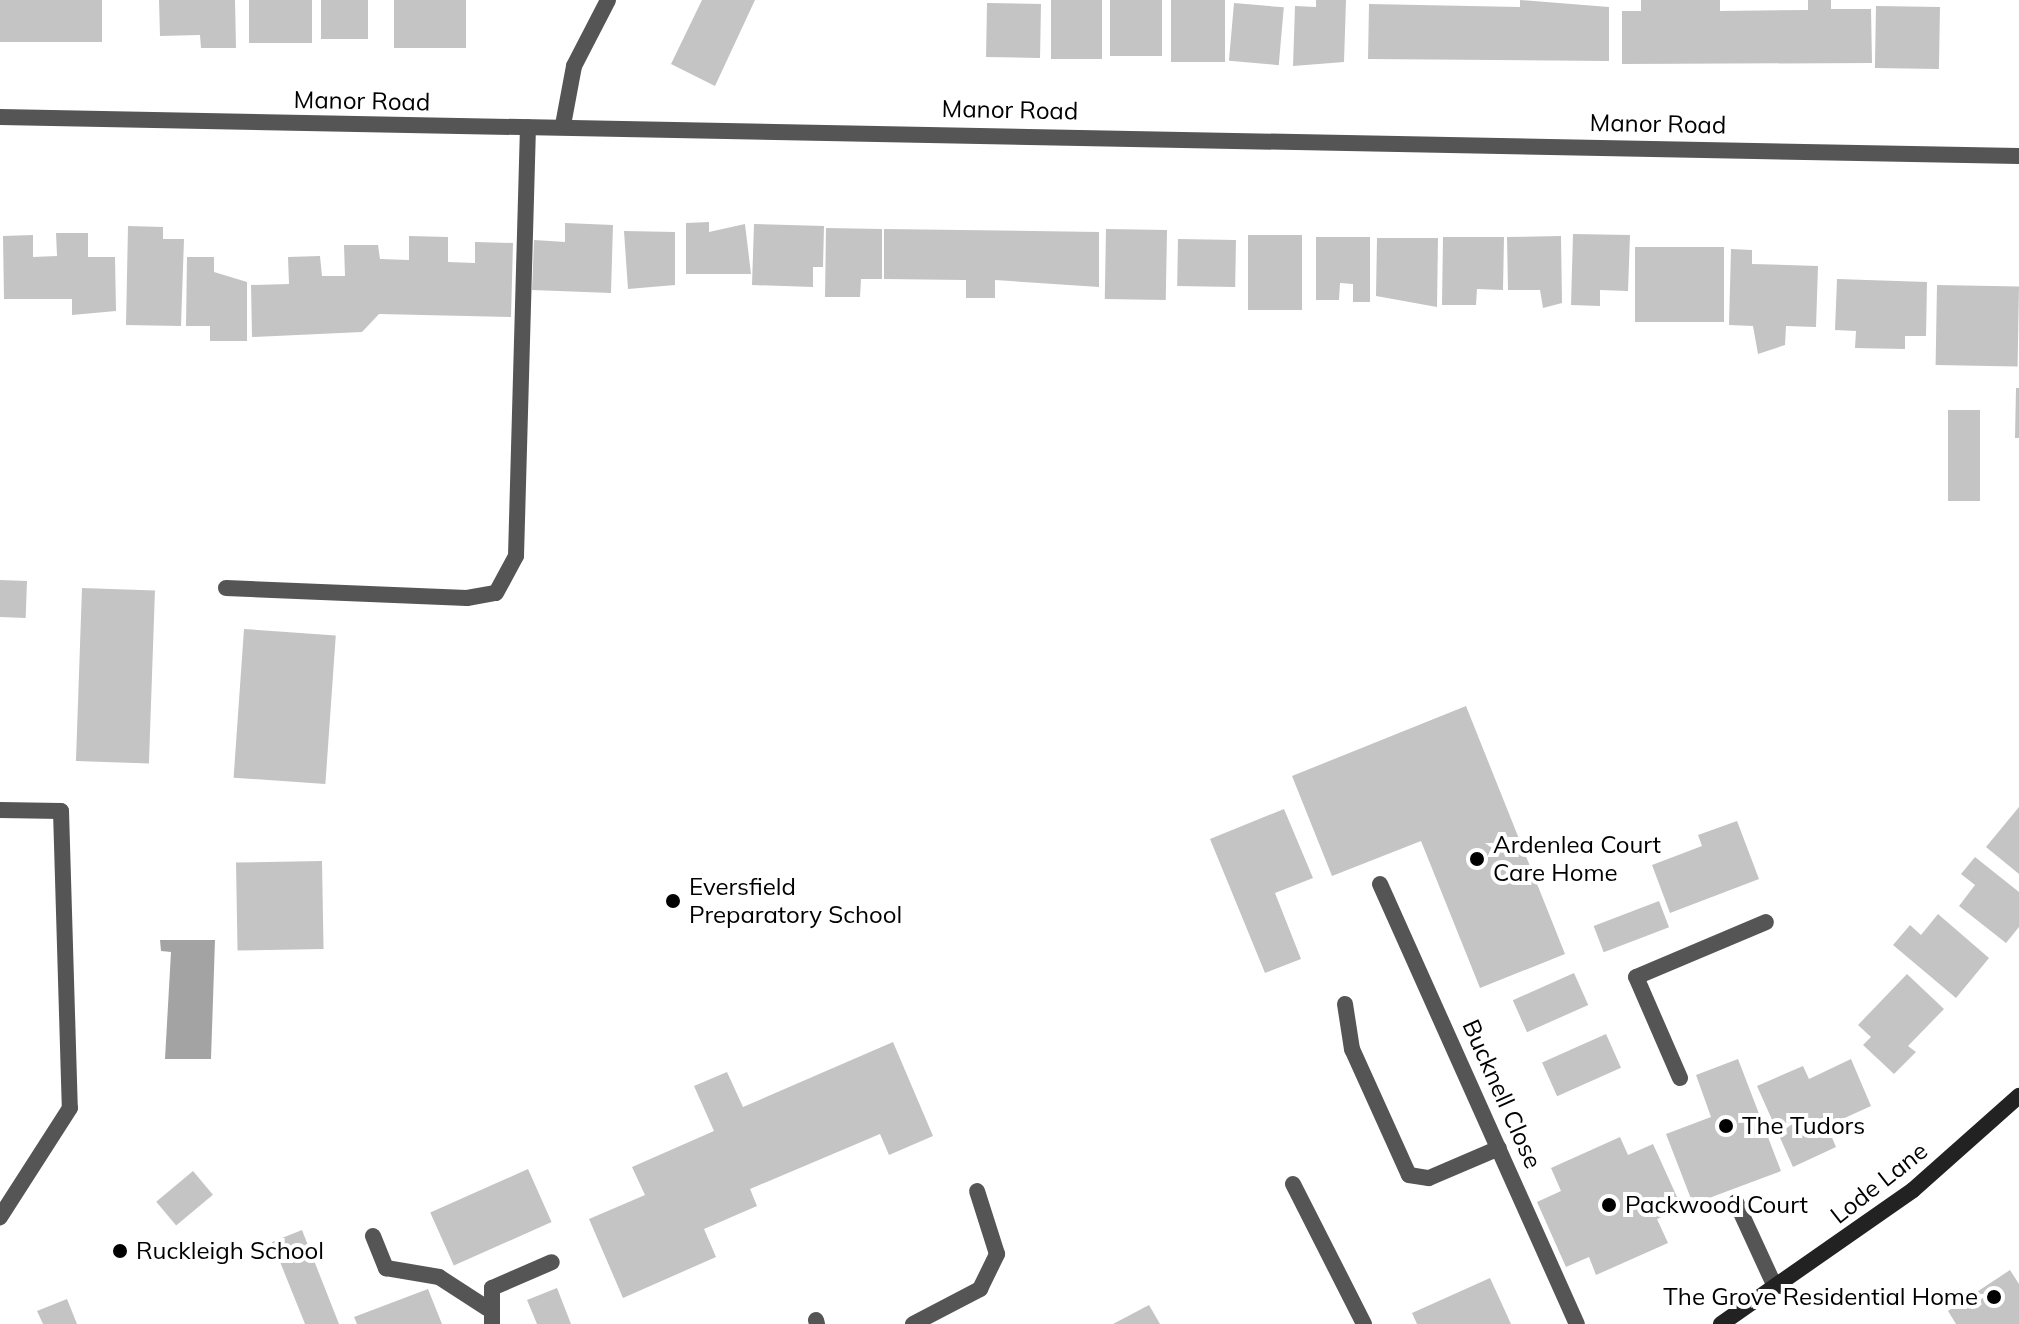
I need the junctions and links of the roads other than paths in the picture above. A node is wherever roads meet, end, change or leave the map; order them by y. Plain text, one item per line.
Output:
1 (608, 0) edge
2 (0, 117) edge
3 (563, 125) junction
4 (528, 127) junction
5 (2019, 156) edge
6 (226, 588) dead end
7 (0, 810) edge
8 (1380, 884) dead end
9 (1766, 922) dead end
10 (1345, 1004) dead end
11 (1680, 1078) dead end
12 (2019, 1096) edge
13 (1499, 1148) junction
14 (1293, 1184) dead end
15 (977, 1191) dead end
16 (1736, 1202) dead end
17 (0, 1217) edge
18 (373, 1236) dead end
19 (552, 1262) dead end
20 (1776, 1289) junction
21 (490, 1316) edge
22 (913, 1324) edge
23 (1364, 1324) edge
24 (1577, 1324) edge
25 (1721, 1324) edge

1 - 3 street
2 - 4 street, Manor Road
3 - 4 street, Manor Road
3 - 5 street, Manor Road
4 - 6 street
7 - 17 street
8 - 13 street, Bucknell Close
9 - 11 street
10 - 13 street
12 - 20 main road, Lode Lane
13 - 24 street, Bucknell Close
14 - 23 street
15 - 22 street
16 - 20 street
18 - 21 street
19 - 21 street
20 - 25 main road, Lode Lane

